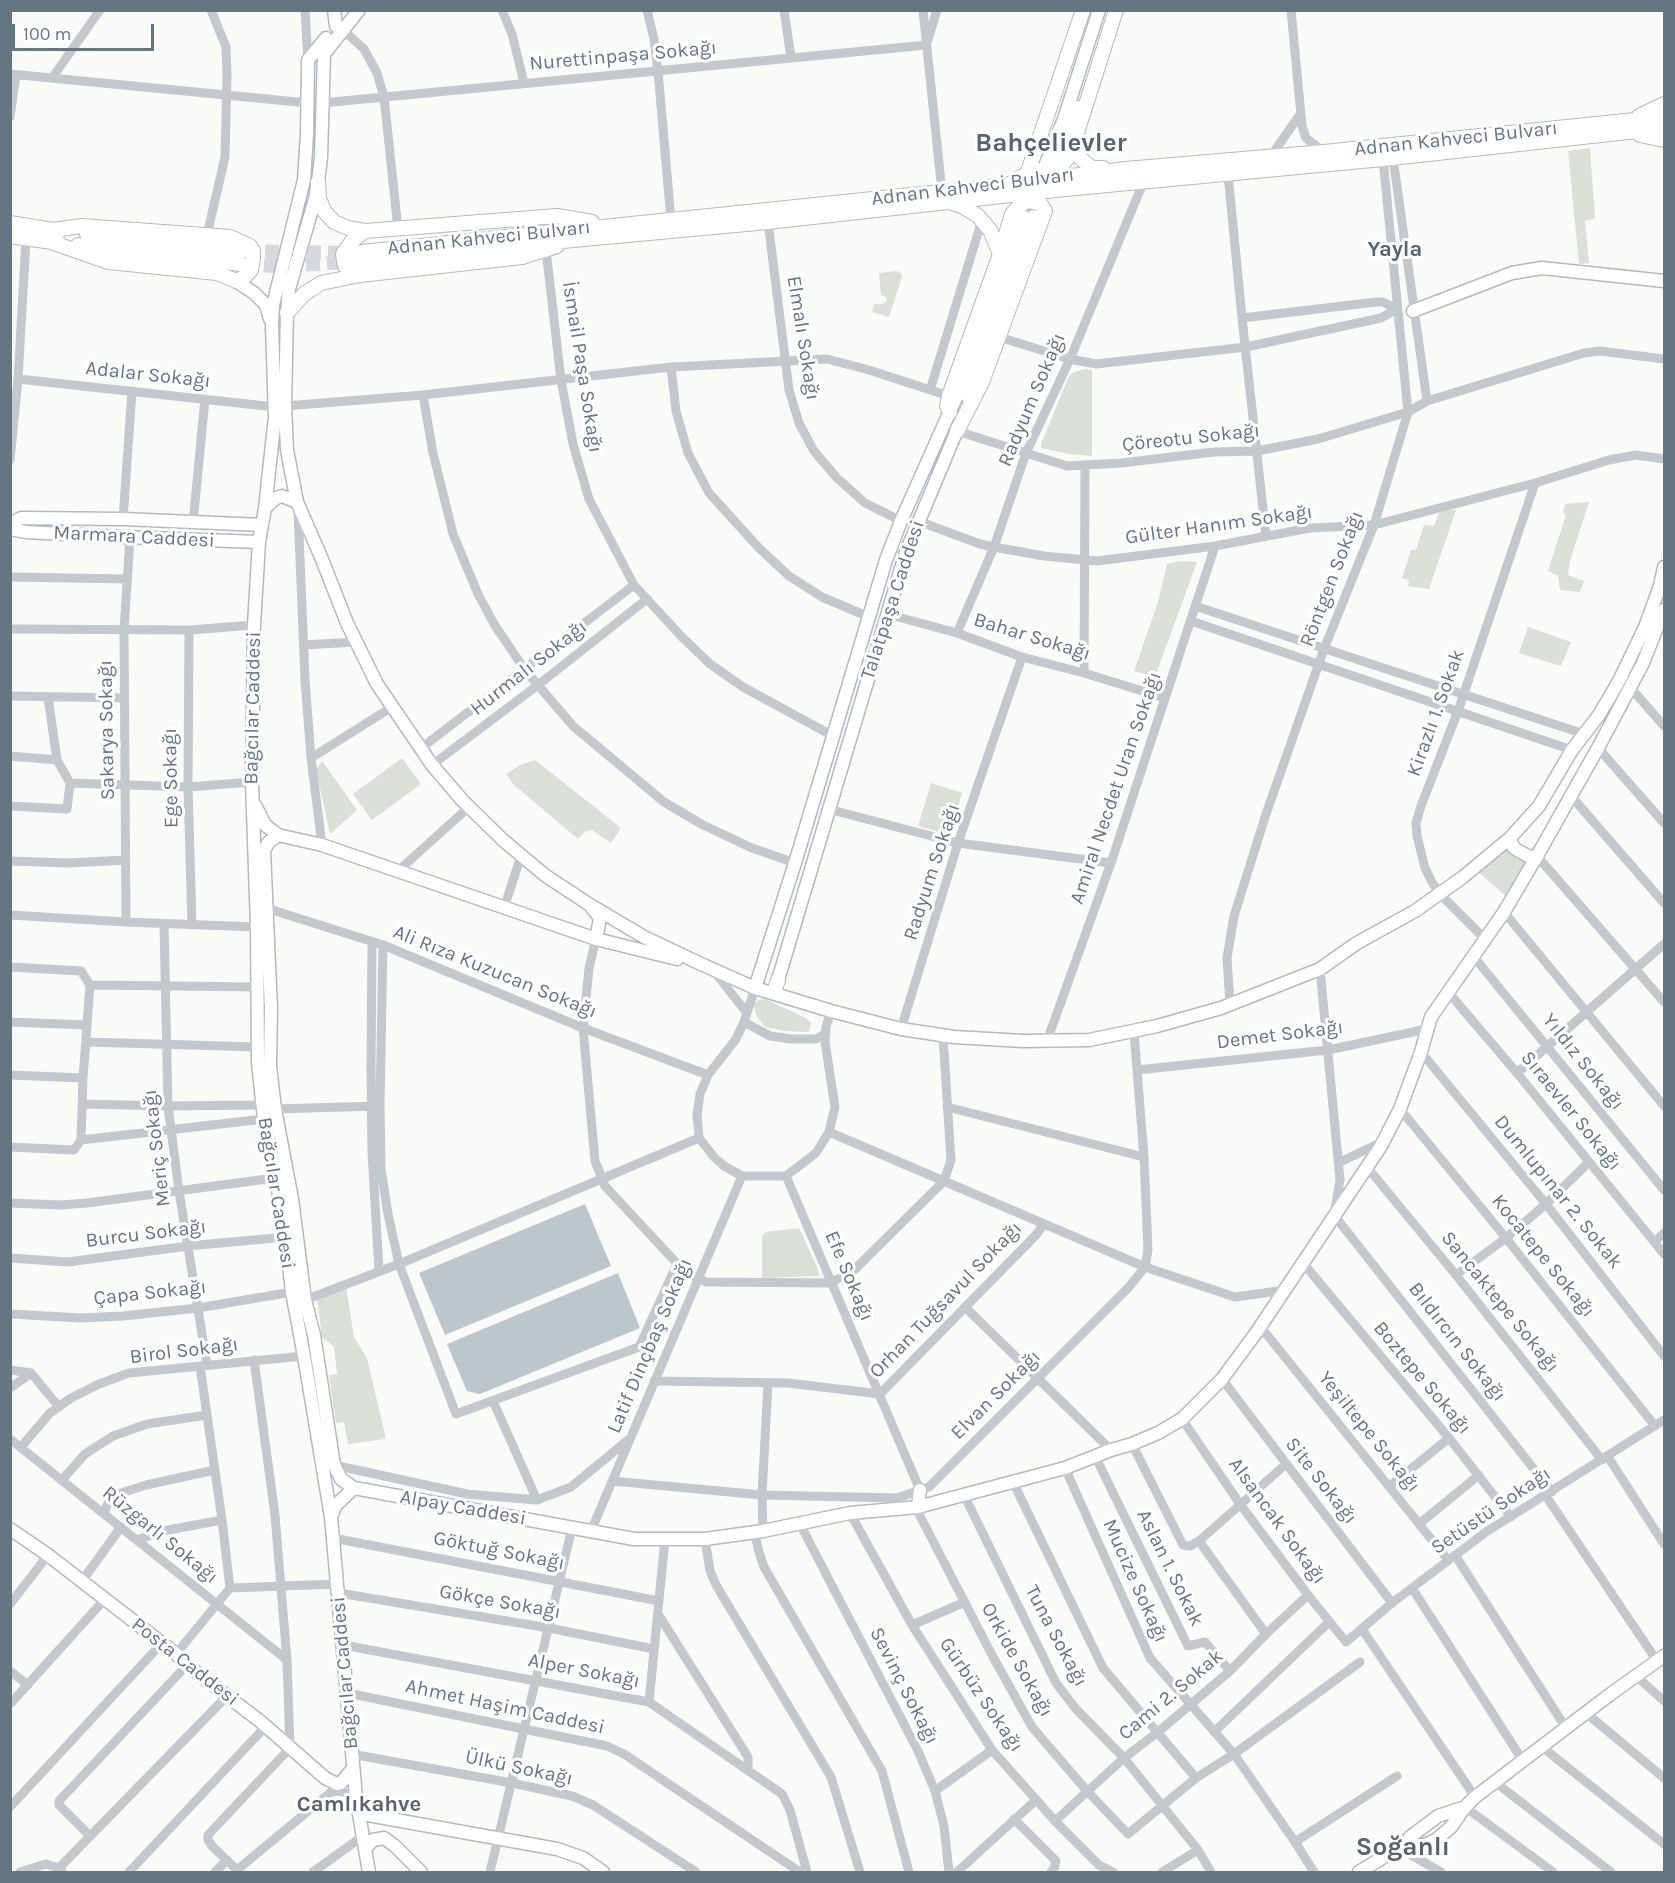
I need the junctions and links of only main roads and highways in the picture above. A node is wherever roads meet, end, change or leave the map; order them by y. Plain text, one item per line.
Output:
1 (334, 10) edge
2 (350, 10) edge
3 (359, 10) edge
4 (1083, 10) edge
5 (1099, 10) edge
6 (1113, 10) edge
7 (340, 28) junction
8 (1665, 104) edge
9 (1665, 117) edge
10 (1626, 127) junction
11 (1665, 128) edge
12 (1075, 139) junction
13 (1665, 140) edge
14 (1031, 164) junction
15 (1126, 169) junction
16 (318, 182) junction
17 (1005, 184) junction
18 (1065, 189) junction
19 (932, 203) junction
20 (1034, 214) junction
21 (10, 223) edge
22 (609, 225) junction
23 (365, 231) junction
24 (10, 236) edge
25 (51, 236) junction
26 (573, 240) junction
27 (1000, 254) junction
28 (242, 258) tunnel mouth
29 (356, 263) junction
30 (236, 281) junction
31 (1665, 281) edge
32 (1413, 311) road end
33 (287, 313) junction
34 (272, 326) junction
35 (280, 406) junction
36 (950, 412) junction
37 (957, 431) junction
38 (297, 502) junction
39 (265, 508) junction
40 (262, 525) junction
41 (10, 526) edge
42 (259, 542) junction
43 (1665, 567) edge
44 (1660, 615) edge
45 (1584, 734) junction
46 (1598, 748) junction
47 (252, 799) junction
48 (278, 835) junction
49 (1510, 838) junction
50 (1537, 856) junction
51 (590, 905) junction
52 (596, 939) junction
53 (706, 967) junction
54 (776, 986) junction
55 (755, 988) junction
56 (268, 1107) junction
57 (282, 1178) junction
58 (354, 1488) junction
59 (920, 1490) road end
60 (918, 1507) junction
61 (331, 1517) junction
62 (10, 1529) edge
63 (1661, 1659) edge
64 (353, 1768) junction
65 (357, 1804) junction
66 (1465, 1807) junction
67 (364, 1843) junction
68 (1402, 1846) junction
69 (369, 1872) edge
70 (421, 1872) edge
71 (603, 1872) edge
72 (1359, 1872) edge

1 - 7 main road
2 - 7 main road
3 - 7 main road
4 - 14 main road
5 - 6 main road
6 - 12 main road
7 - 16 main road, Bağcılar Caddesi
7 - 34 main road, Bağcılar Caddesi
8 - 10 main road
9 - 10 main road, Adnan Kahveci Bulvarı
10 - 11 main road, Adnan Kahveci Bulvarı
10 - 13 main road
10 - 15 main road, Adnan Kahveci Bulvarı
10 - 18 main road, Adnan Kahveci Bulvarı
12 - 14 main road
12 - 15 main road
14 - 17 main road
15 - 17 main road, Adnan Kahveci Bulvarı
16 - 23 main road
16 - 33 main road, Bağcılar Caddesi
17 - 22 main road, Adnan Kahveci Bulvarı
18 - 19 main road, Adnan Kahveci Bulvarı
18 - 20 main road
19 - 26 main road, Adnan Kahveci Bulvarı
19 - 27 main road
20 - 27 main road
20 - 36 main road, Talatpaşa Caddesi
20 - 37 main road, Talatpaşa Caddesi
20 - 37 main road
21 - 25 main road
22 - 23 main road
22 - 29 main road, Adnan Kahveci Bulvarı
23 - 29 main road
24 - 25 main road
25 - 28 main road
25 - 30 main road
25 - 30 main road
26 - 29 main road, Adnan Kahveci Bulvarı
26 - 29 main road
27 - 36 main road
29 - 33 main road
30 - 34 main road
31 - 32 main road
33 - 35 main road, Bağcılar Caddesi
34 - 35 main road, Bağcılar Caddesi
35 - 38 main road, Bağcılar Caddesi
35 - 39 main road, Bağcılar Caddesi
36 - 55 main road, Talatpaşa Caddesi
37 - 54 main road, Talatpaşa Caddesi
38 - 39 main road
38 - 51 main road
39 - 40 main road, Bağcılar Caddesi
40 - 41 main road
40 - 42 main road, Bağcılar Caddesi
41 - 42 main road, Marmara Caddesi
42 - 47 main road, Bağcılar Caddesi
43 - 44 main road
44 - 45 main road
44 - 46 main road, Alpay Caddesi
45 - 46 main road
45 - 49 main road
46 - 50 main road, Alpay Caddesi
47 - 48 main road
47 - 56 main road, Bağcılar Caddesi
48 - 52 main road
48 - 56 main road
49 - 50 main road
49 - 54 main road
50 - 60 main road, Alpay Caddesi
51 - 52 main road
51 - 53 main road
52 - 53 main road
53 - 55 main road
54 - 55 main road
56 - 57 main road
56 - 57 main road, Bağcılar Caddesi
57 - 58 main road
57 - 61 main road, Bağcılar Caddesi
58 - 60 main road, Alpay Caddesi
58 - 61 main road
59 - 60 main road
61 - 64 main road, Bağcılar Caddesi
62 - 64 main road, Posta Caddesi
63 - 66 main road
64 - 65 main road, Bağcılar Caddesi
65 - 67 main road, Bağcılar Caddesi
65 - 71 main road
66 - 68 main road
66 - 68 main road
67 - 69 main road, Bağcılar Caddesi
67 - 70 main road
68 - 72 main road

